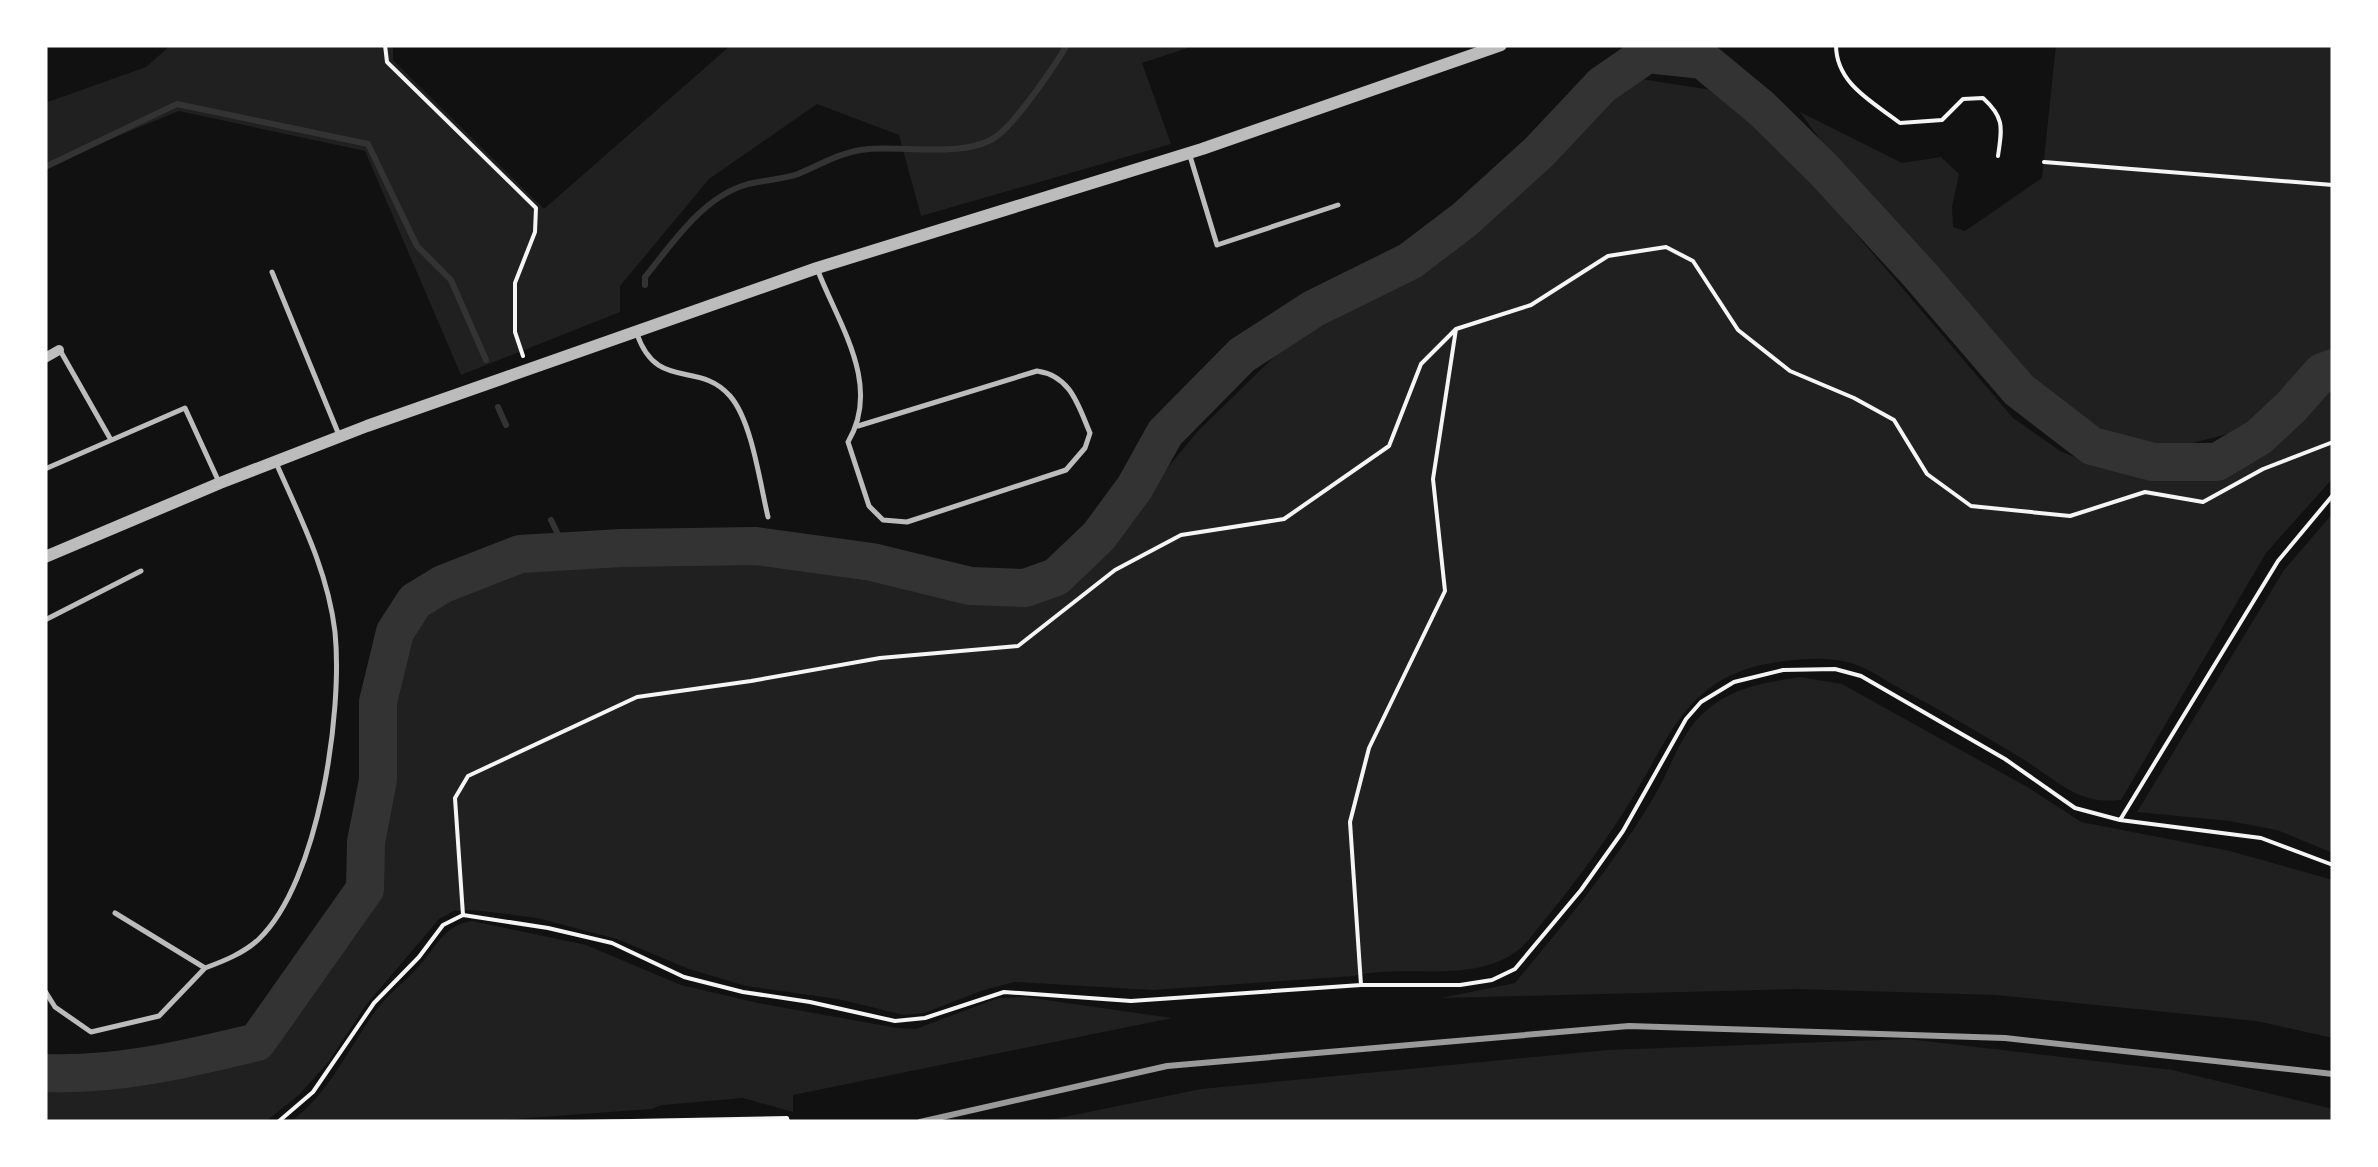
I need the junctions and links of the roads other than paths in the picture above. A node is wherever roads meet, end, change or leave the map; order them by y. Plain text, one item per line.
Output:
1 (1501, 45) edge
2 (1189, 153) junction
3 (1338, 205) dead end
4 (817, 268) junction
5 (272, 272) dead end
6 (636, 332) junction
7 (59, 350) joint
8 (45, 358) edge
9 (858, 426) junction
10 (340, 437) junction
11 (110, 440) junction
12 (276, 462) junction
13 (45, 469) edge
14 (220, 483) junction
15 (768, 517) dead end
16 (45, 557) edge
17 (141, 571) dead end
18 (45, 620) edge
19 (116, 912) dead end
20 (205, 968) junction
21 (45, 991) edge

1 - 2 street
2 - 3 lane
2 - 4 street
4 - 6 street
4 - 9 lane
5 - 10 lane
6 - 10 street
6 - 15 lane
7 - 8 street
7 - 11 lane
9 - 9 lane
10 - 12 street
11 - 13 lane
11 - 14 lane
12 - 14 street
12 - 20 lane
14 - 16 street
17 - 18 lane
19 - 20 lane
20 - 21 lane

